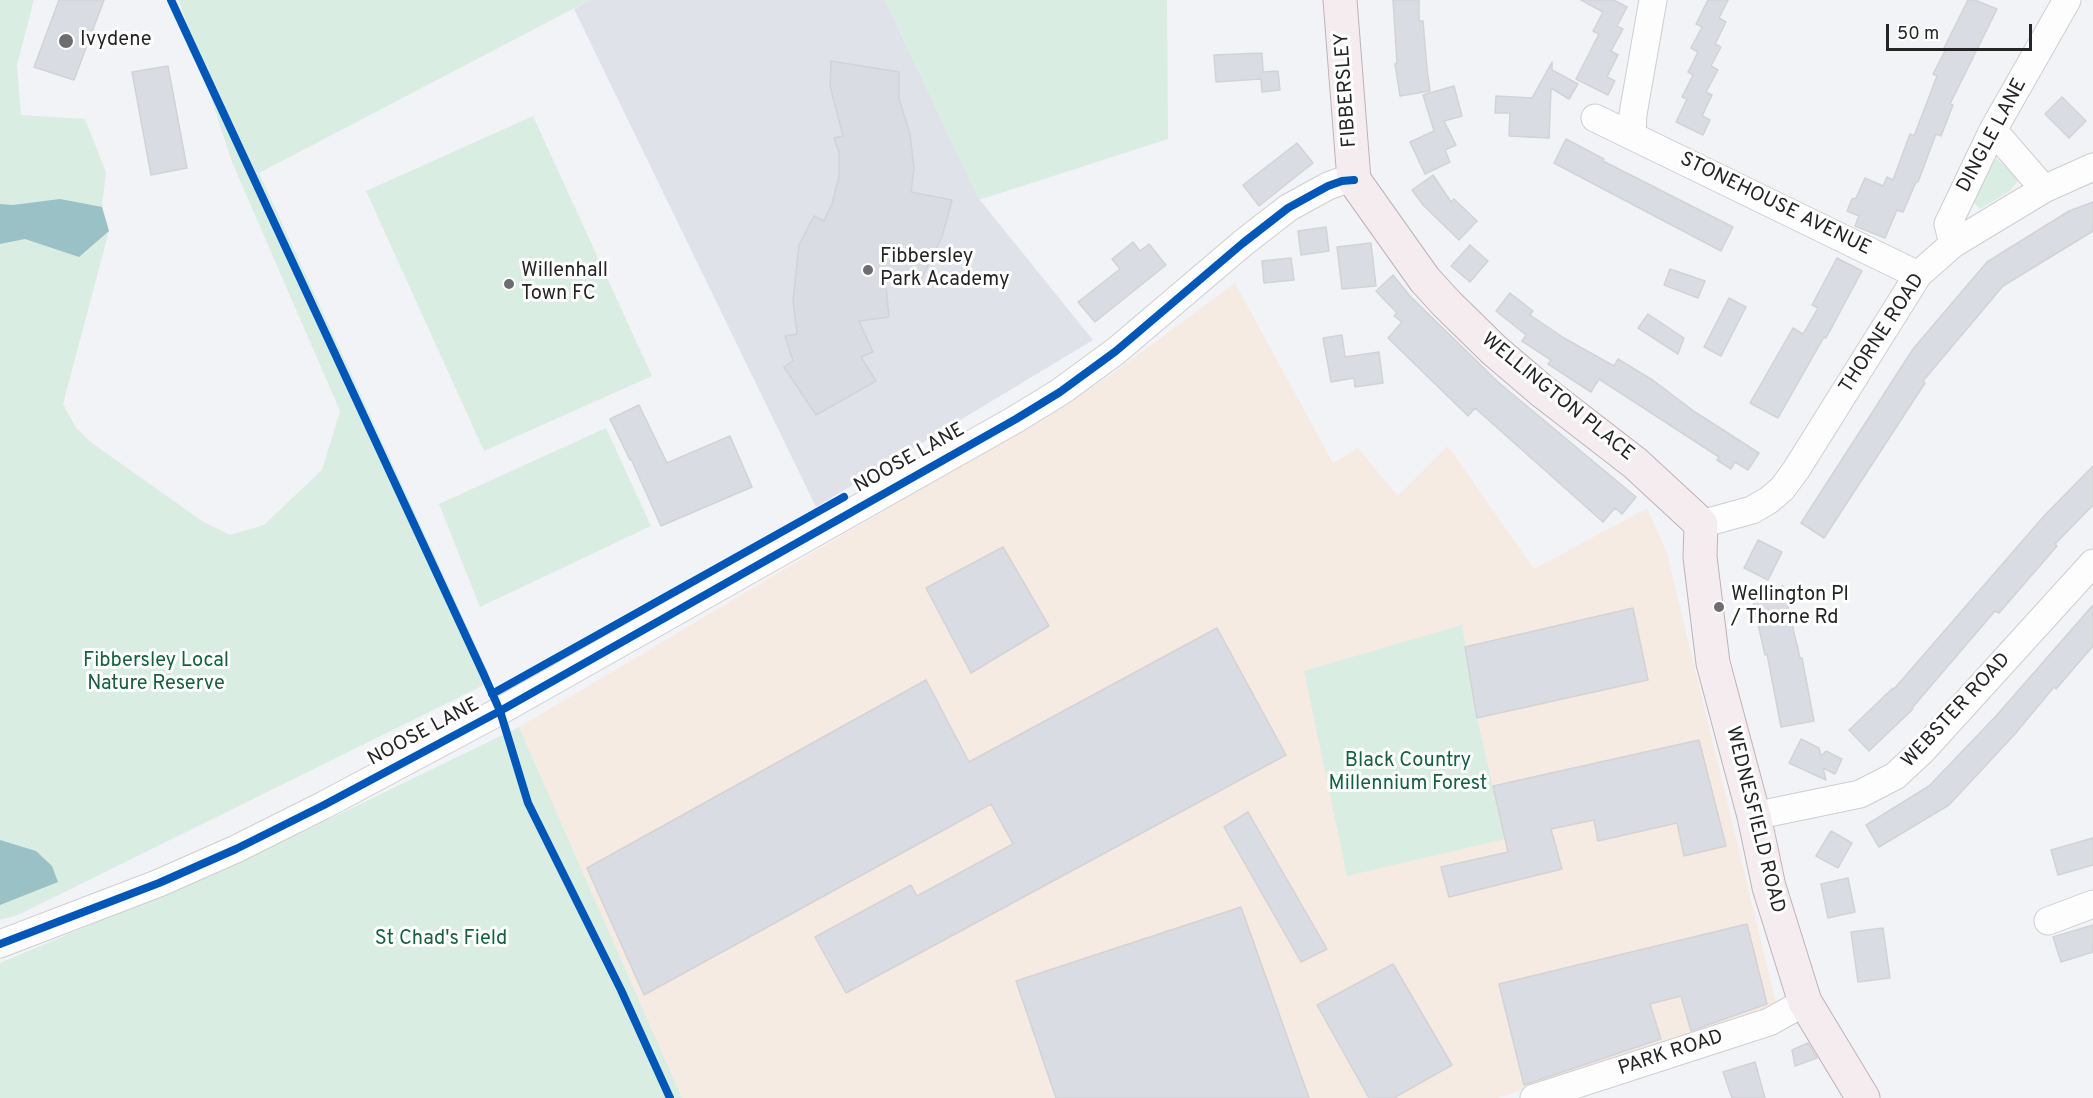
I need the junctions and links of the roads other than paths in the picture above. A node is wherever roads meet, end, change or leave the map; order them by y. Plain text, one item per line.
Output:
1 (1340, 0) edge
2 (1653, 0) edge
3 (2067, 0) edge
4 (1595, 118) dead end
5 (1993, 130) junction
6 (1632, 136) junction
7 (2093, 167) edge
8 (1354, 180) junction
9 (2043, 189) junction
10 (1953, 244) junction
11 (1918, 275) junction
12 (1701, 524) junction
13 (2093, 563) edge
14 (1754, 816) junction
15 (2093, 904) edge
16 (2048, 921) dead end
17 (0, 945) edge
18 (1804, 1002) junction
19 (1547, 1096) edge
20 (1863, 1098) edge

1 - 8 main road, FIBBERSLEY
2 - 6 street
3 - 5 street, DINGLE LANE
4 - 6 street, STONEHOUSE AVENUE
5 - 9 street
5 - 10 street, DINGLE LANE
6 - 11 street, STONEHOUSE AVENUE
7 - 9 street, THORNE ROAD
8 - 12 main road, WELLINGTON PLACE
8 - 17 street, NOOSE LANE
9 - 10 street, THORNE ROAD
10 - 11 street, THORNE ROAD
11 - 12 street, THORNE ROAD
12 - 14 main road, WEDNESFIELD ROAD
13 - 14 street, WEBSTER ROAD
14 - 18 main road, WEDNESFIELD ROAD
15 - 16 street
18 - 19 street, PARK ROAD
18 - 20 main road, WEDNESFIELD ROAD

